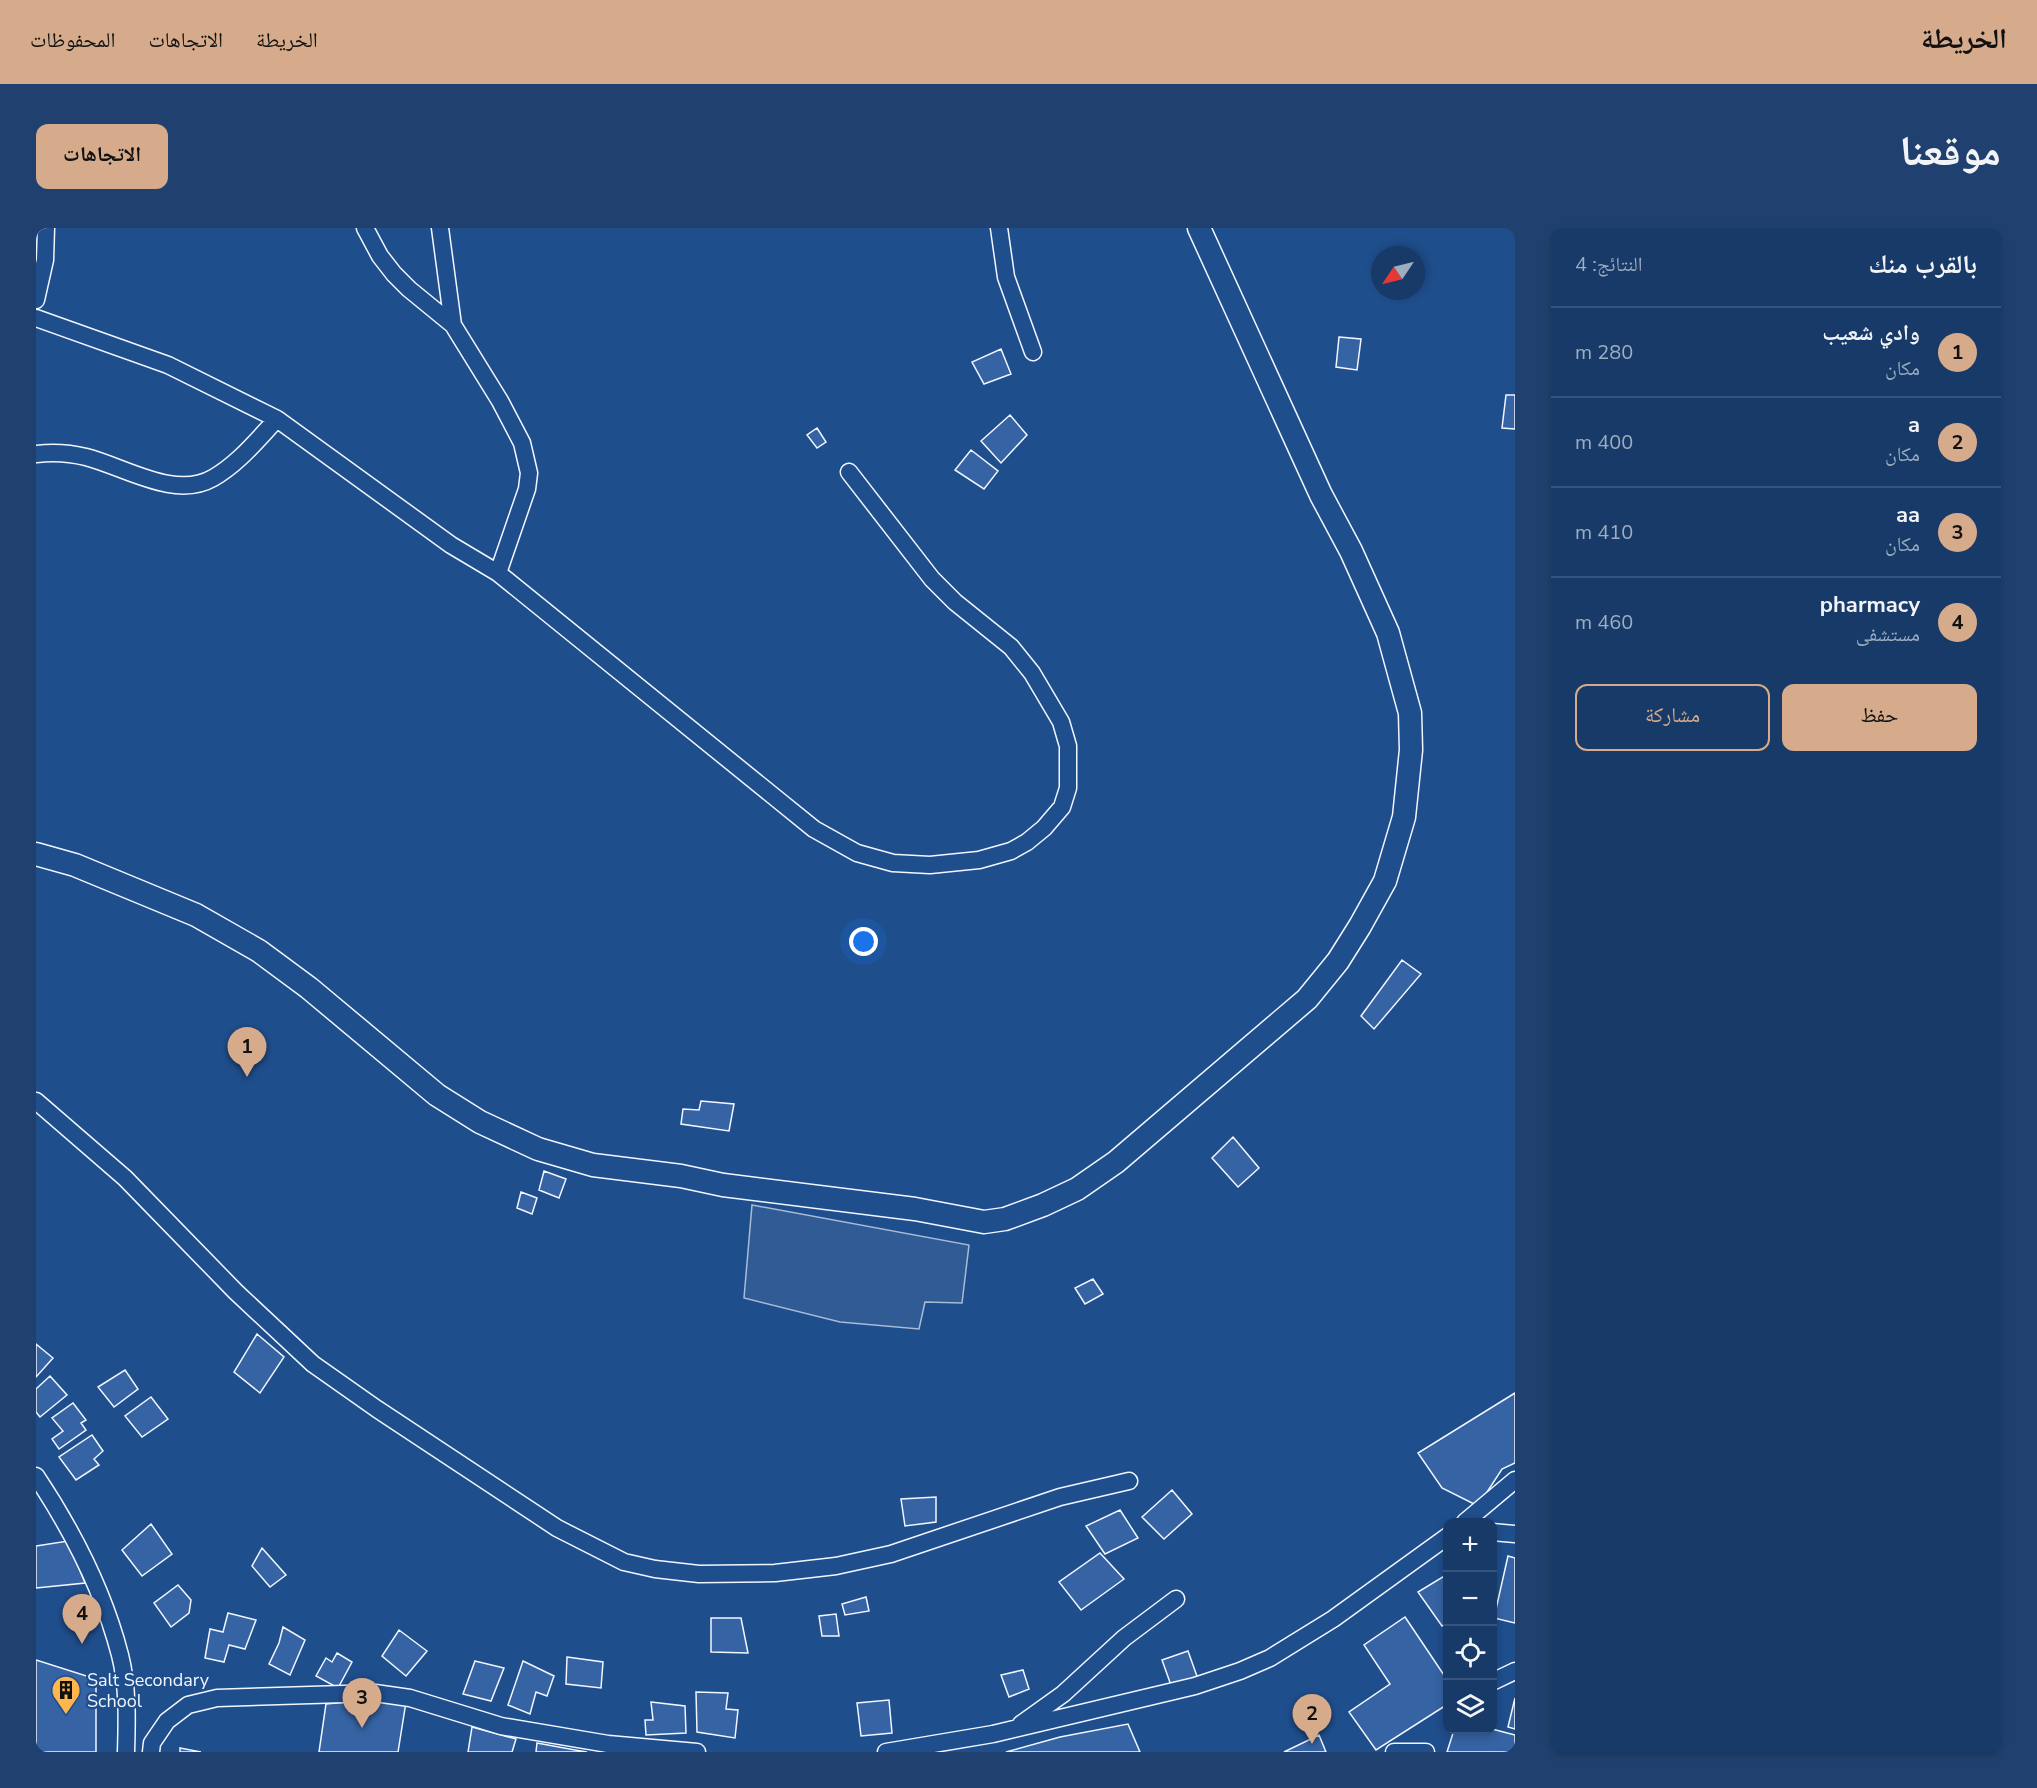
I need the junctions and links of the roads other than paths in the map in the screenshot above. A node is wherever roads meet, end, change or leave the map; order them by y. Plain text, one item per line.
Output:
1 (46, 228) edge
2 (365, 228) edge
3 (440, 228) edge
4 (999, 228) edge
5 (1199, 228) edge
6 (36, 300) edge
7 (36, 318) edge
8 (453, 325) junction
9 (1033, 352) dead end
10 (277, 419) junction
11 (36, 454) edge
12 (849, 472) dead end
13 (498, 573) junction
14 (36, 854) edge
15 (36, 1101) edge
16 (36, 1476) edge
17 (1515, 1480) edge
18 (1129, 1481) dead end
19 (1470, 1518) edge
20 (1497, 1532) edge
21 (1515, 1534) edge
22 (1443, 1542) edge
23 (1176, 1599) dead end
24 (1515, 1671) edge
25 (1496, 1680) edge
26 (1016, 1728) junction
27 (126, 1752) edge
28 (151, 1752) edge
29 (697, 1752) edge
30 (886, 1752) edge
31 (1394, 1752) edge
32 (1426, 1752) edge

1 - 6 street
2 - 8 street
3 - 8 street
4 - 9 street
5 - 14 main road
7 - 10 street
8 - 13 street
10 - 11 street
10 - 13 street
12 - 13 street
15 - 18 street
16 - 27 street
17 - 19 street
20 - 21 street
22 - 26 street
23 - 26 street
24 - 25 street
26 - 30 street
28 - 29 street
31 - 32 street

